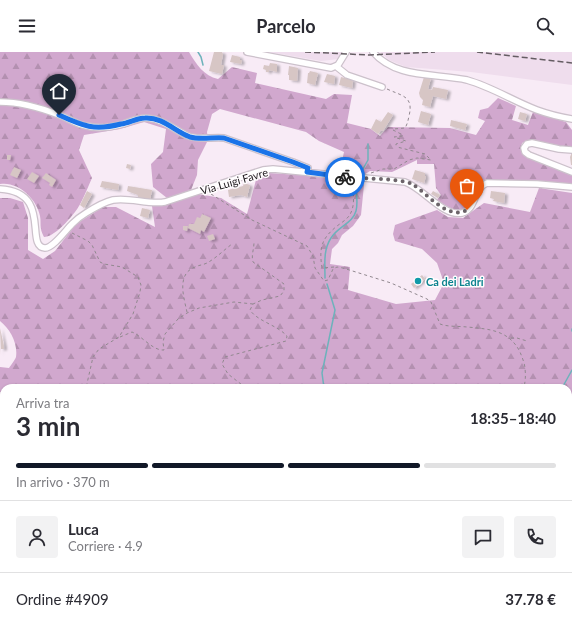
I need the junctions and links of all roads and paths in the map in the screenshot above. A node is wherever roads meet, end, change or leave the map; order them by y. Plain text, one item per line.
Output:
1 (247, 52) edge
2 (346, 52) edge
3 (373, 52) edge
4 (337, 66) junction
5 (382, 86) joint
6 (0, 102) edge
7 (572, 119) edge
8 (572, 150) edge
9 (307, 172) junction
10 (572, 172) edge
11 (352, 178) junction
12 (364, 179) junction
13 (572, 188) edge
14 (0, 189) edge
15 (204, 189) junction
16 (66, 230) junction
17 (254, 242) dead end
18 (232, 244) dead end
19 (337, 267) junction
20 (253, 304) junction
21 (187, 313) junction
22 (119, 337) junction
23 (510, 338) junction
24 (528, 341) dead end
25 (87, 384) edge
26 (241, 384) edge
27 (524, 384) edge

1 - 4 street
2 - 4 street
3 - 7 street
4 - 5 street
5 - 12 path
6 - 9 street
8 - 10 street
9 - 11 street, Via Luigi Favre
9 - 15 street, Via Luigi Favre
11 - 12 street, Via Luigi Favre
11 - 19 path
12 - 13 street, Via Luigi Favre
14 - 16 street, Via Luigi Favre
15 - 16 street, Via Luigi Favre
15 - 19 path
16 - 22 path
17 - 20 path
18 - 21 path
19 - 23 path
20 - 21 path
20 - 26 path
21 - 22 path
22 - 25 path
23 - 24 path
23 - 27 path

